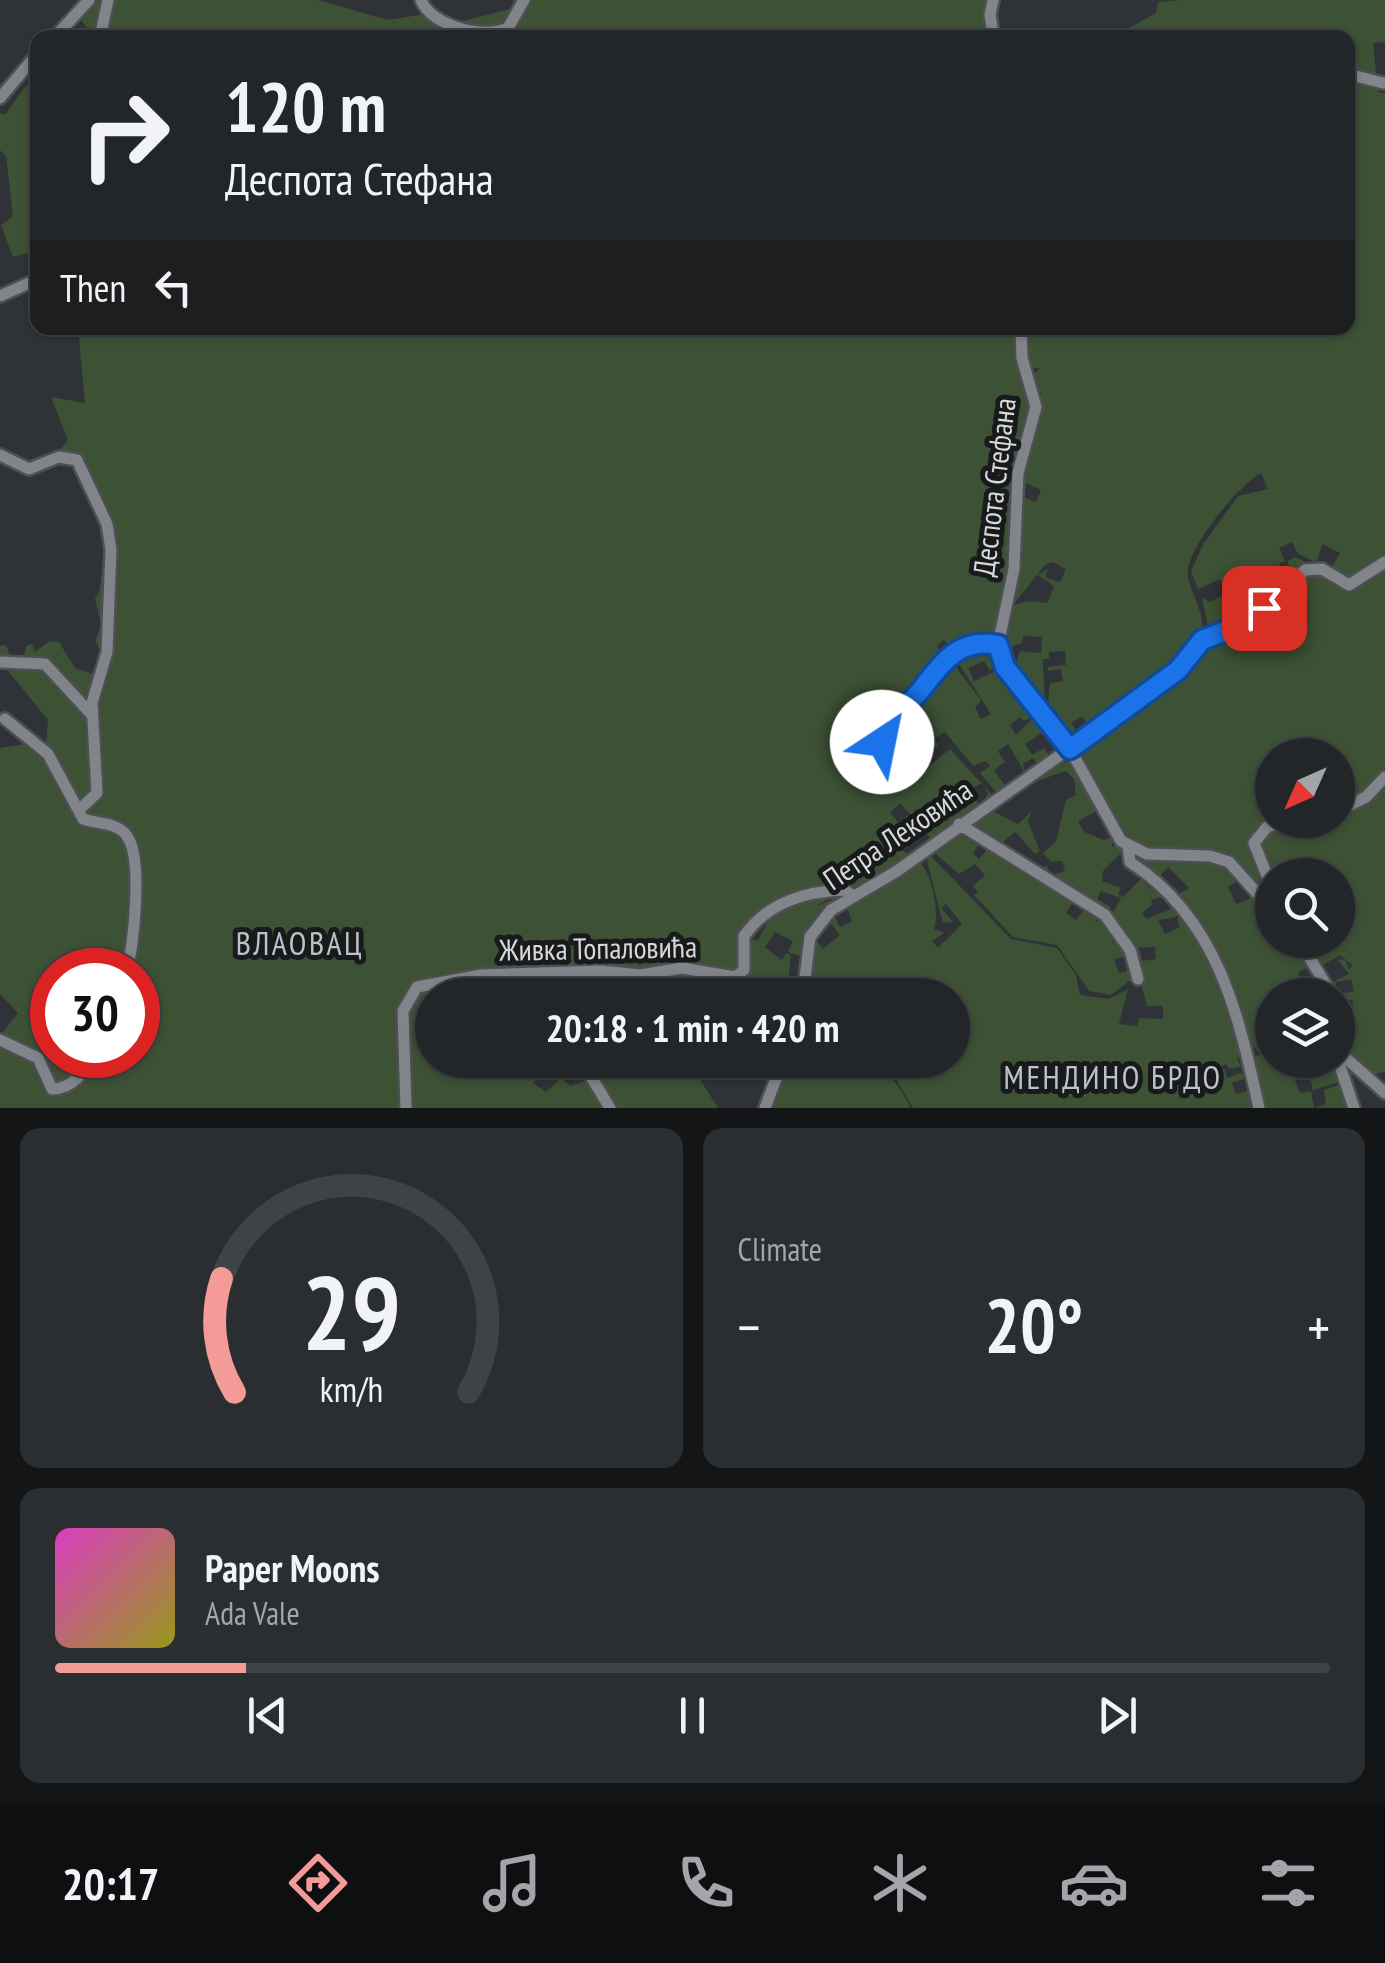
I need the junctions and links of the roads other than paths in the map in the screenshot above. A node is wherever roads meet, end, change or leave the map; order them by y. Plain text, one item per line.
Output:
1 (90, 0) edge
2 (108, 0) edge
3 (421, 0) edge
4 (524, 0) edge
5 (994, 0) edge
6 (62, 30) edge
7 (102, 30) edge
8 (475, 30) edge
9 (502, 30) edge
10 (993, 30) edge
11 (30, 62) edge
12 (1355, 76) edge
13 (1383, 83) edge
14 (0, 98) edge
15 (30, 283) edge
16 (0, 296) edge
17 (1020, 335) edge
18 (0, 455) edge
19 (1385, 562) edge
20 (998, 645) junction
21 (0, 662) edge
22 (92, 715) junction
23 (5, 719) dead end
24 (882, 742) dead end
25 (1070, 749) junction
26 (1385, 777) edge
27 (1355, 802) edge
28 (80, 809) junction
29 (959, 824) junction
30 (1128, 848) junction
31 (1255, 891) edge
32 (852, 896) junction
33 (130, 948) edge
34 (805, 978) edge
35 (1138, 980) dead end
36 (0, 1040) edge
37 (30, 1054) edge
38 (1355, 1069) edge
39 (47, 1078) edge
40 (77, 1078) edge
41 (592, 1078) edge
42 (776, 1078) edge
43 (1345, 1078) edge
44 (1385, 1093) edge
45 (406, 1108) edge
46 (610, 1108) edge
47 (765, 1108) edge
48 (1259, 1108) edge
49 (1354, 1108) edge

1 - 6 street
2 - 7 street
3 - 8 street
4 - 9 street
5 - 10 street
11 - 14 street
12 - 13 street
15 - 16 street
17 - 20 street, Деспота Стефана
18 - 22 street
19 - 25 street, Петра Лековића
20 - 24 street
20 - 25 street
21 - 22 street
22 - 28 street
23 - 28 street
25 - 29 street, Петра Лековића
25 - 30 street
26 - 27 street
28 - 33 street
29 - 32 street, Петра Лековића
29 - 35 street
30 - 31 street
30 - 48 street
32 - 34 street, Петра Лековића
32 - 45 street, Живка Топаловића
36 - 37 street
38 - 44 street
39 - 40 street
41 - 46 street
42 - 47 street
43 - 49 street

